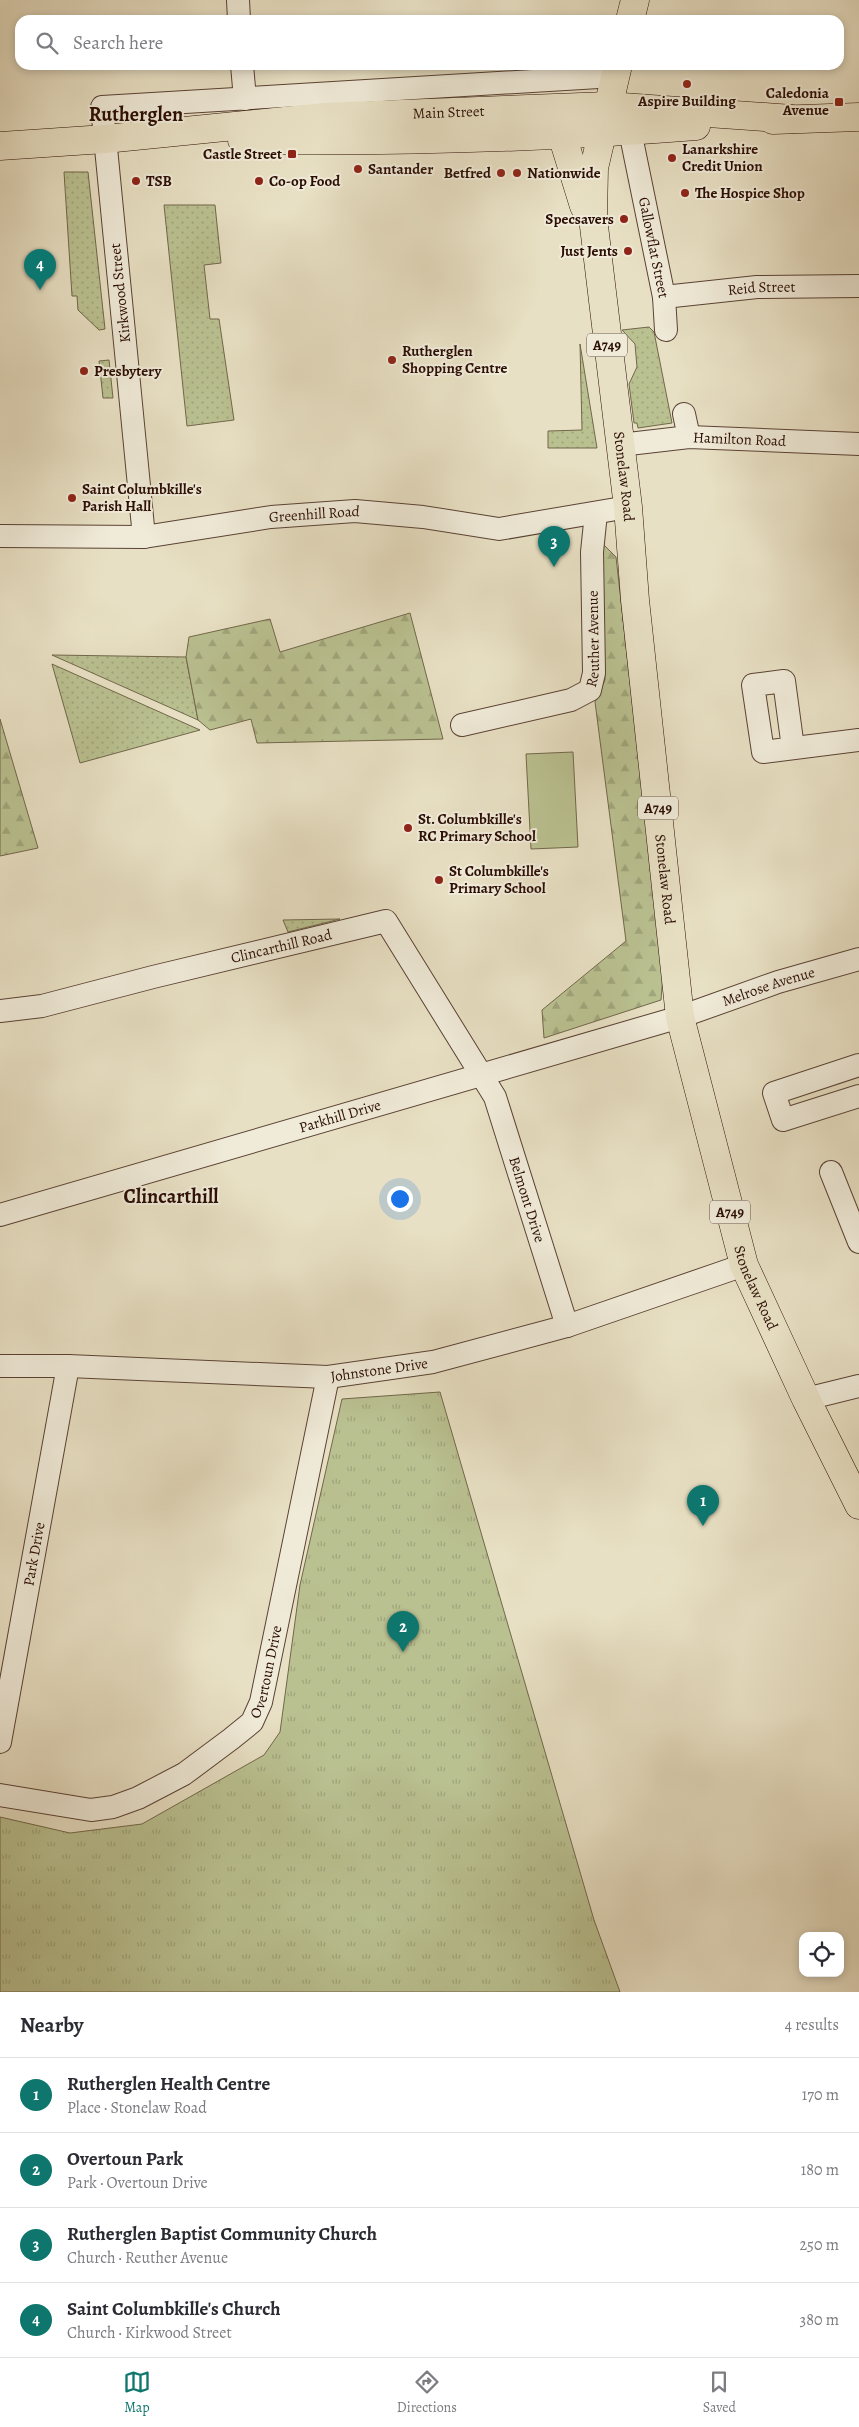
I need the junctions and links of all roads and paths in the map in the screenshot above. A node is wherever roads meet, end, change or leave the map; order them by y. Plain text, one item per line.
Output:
1 (238, 0) edge
2 (635, 0) edge
3 (239, 15) edge
4 (631, 15) edge
5 (242, 70) edge
6 (617, 70) edge
7 (245, 99) junction
8 (608, 106) junction
9 (859, 117) edge
10 (792, 119) junction
11 (630, 131) junction
12 (601, 133) junction
13 (562, 135) junction
14 (105, 139) junction
15 (0, 146) edge
16 (595, 246) junction
17 (859, 286) edge
18 (664, 297) junction
19 (666, 330) dead end
20 (684, 414) dead end
21 (689, 437) junction
22 (859, 444) edge
23 (620, 445) junction
24 (628, 507) junction
25 (596, 513) junction
26 (0, 536) edge
27 (144, 537) junction
28 (462, 725) dead end
29 (859, 740) edge
30 (793, 748) dead end
31 (859, 960) edge
32 (0, 1011) edge
33 (680, 1017) junction
34 (859, 1065) edge
35 (483, 1075) junction
36 (859, 1096) edge
37 (831, 1172) dead end
38 (851, 1202) edge
39 (0, 1215) edge
40 (859, 1242) edge
41 (744, 1265) junction
42 (566, 1326) junction
43 (0, 1366) edge
44 (68, 1366) junction
45 (328, 1377) junction
46 (859, 1386) edge
47 (806, 1399) junction
48 (859, 1505) edge
49 (0, 1742) edge
50 (0, 1795) edge

1 - 3 street
2 - 4 main road
5 - 7 street
6 - 7 street, Main Street
6 - 8 main road, A749
7 - 14 street, Main Street
8 - 10 main road, Main Street
8 - 12 main road, A749
8 - 14 main road, Main Street
9 - 10 main road, Main Street
10 - 11 main road, Main Street
11 - 12 main road, Main Street
11 - 18 street, Gallowflat Street
12 - 13 main road, Main Street
12 - 16 main road, Stonelaw Road / A749
13 - 14 main road, Main Street
13 - 16 main road, A749
14 - 15 main road, Main Street
14 - 27 street, Kirkwood Street
16 - 23 main road, Stonelaw Road / A749
17 - 18 street, Reid Street
18 - 19 street, Gallowflat Street
20 - 21 street
21 - 22 street, Hamilton Road
21 - 23 street, Hamilton Road
23 - 24 main road, Stonelaw Road / A749
24 - 25 street, Greenhill Road
24 - 33 main road, Stonelaw Road / A749
25 - 27 street, Greenhill Road
25 - 28 street, Reuther Avenue
26 - 27 street, Greenhill Road
29 - 30 street
31 - 33 street, Melrose Avenue
32 - 35 street, Clincarthill Road
33 - 35 street, Parkhill Drive
33 - 41 main road, Stonelaw Road / A749
34 - 36 street
35 - 39 street, Parkhill Drive
35 - 42 street, Belmont Drive
37 - 38 street
38 - 40 street
41 - 42 street, Johnstone Drive
41 - 47 main road, Stonelaw Road / A749
42 - 45 street, Johnstone Drive
43 - 44 street, Johnstone Drive
44 - 45 street, Johnstone Drive
44 - 49 street, Park Drive
45 - 50 street, Overtoun Drive
46 - 47 street
47 - 48 main road, Stonelaw Road / A749

